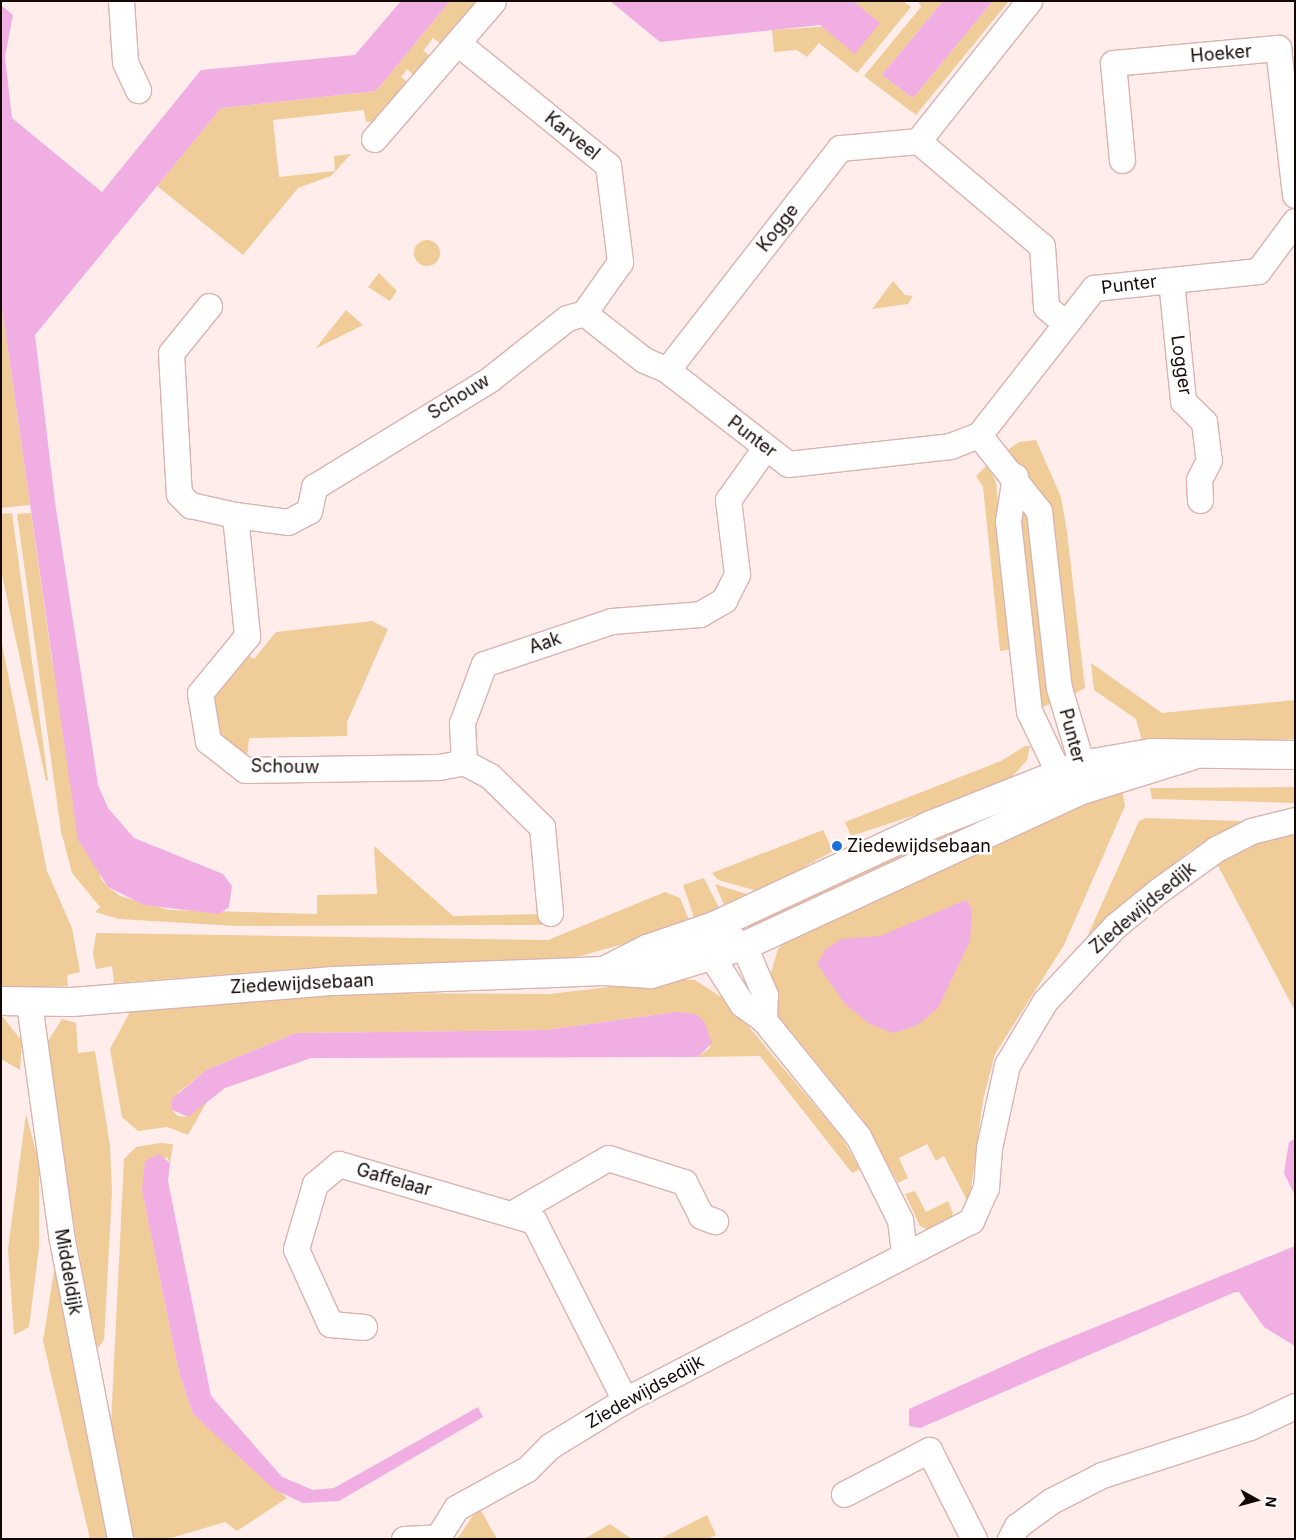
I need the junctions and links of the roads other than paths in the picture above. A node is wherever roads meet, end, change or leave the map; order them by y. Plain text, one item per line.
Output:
1 (120, 1) edge
2 (493, 1) edge
3 (1030, 1) edge
4 (459, 44) junction
5 (138, 90) dead end
6 (374, 139) dead end
7 (918, 141) junction
8 (1122, 160) dead end
9 (1295, 195) edge
10 (1295, 221) edge
11 (1171, 280) junction
12 (208, 306) dead end
13 (584, 313) junction
14 (1066, 324) junction
15 (667, 370) junction
16 (979, 435) junction
17 (765, 448) junction
18 (1015, 476) junction
19 (1200, 500) dead end
20 (235, 515) junction
21 (1295, 755) edge
22 (464, 762) junction
23 (1074, 776) junction
24 (1295, 820) edge
25 (550, 913) dead end
26 (714, 926) junction
27 (744, 946) junction
28 (712, 957) junction
29 (604, 971) junction
30 (1, 1001) edge
31 (29, 1003) junction
32 (764, 1020) junction
33 (511, 1214) junction
34 (715, 1221) dead end
35 (904, 1255) junction
36 (364, 1327) dead end
37 (625, 1400) junction
38 (1295, 1406) edge
39 (844, 1494) dead end
40 (437, 1538) edge
41 (120, 1539) edge
42 (404, 1539) edge
43 (974, 1539) edge
44 (1010, 1539) edge

1 - 5 street
2 - 4 street
3 - 7 street
4 - 6 street
4 - 13 street, Karveel
7 - 14 street
7 - 15 street, Kogge
8 - 9 street, Hoeker
10 - 11 street, Punter
11 - 14 street, Punter
11 - 19 street, Logger
12 - 20 street, Schouw
13 - 15 street, Punter
13 - 20 street, Schouw
14 - 16 street, Punter
15 - 17 street, Punter
16 - 17 street, Punter
16 - 18 street, Punter
17 - 22 street, Aak
18 - 23 street, Punter
18 - 23 street, Punter
20 - 22 street, Schouw
21 - 23 street, Ziedewijdsebaan
22 - 25 street
23 - 26 street, Ziedewijdsebaan
23 - 27 street, Ziedewijdsebaan
24 - 35 street, Ziedewijdsedijk
26 - 27 street
26 - 28 street
26 - 29 street, Ziedewijdsebaan
27 - 28 street, Ziedewijdsebaan
27 - 32 street
28 - 29 street, Ziedewijdsebaan
28 - 32 street
29 - 31 street, Ziedewijdsebaan
30 - 31 street, Ziedewijdsebaan
31 - 41 street, Middeldijk
32 - 35 street
33 - 34 street
33 - 36 street, Gaffelaar
33 - 37 street, Gaffelaar
35 - 37 street, Ziedewijdsedijk
37 - 40 street, Ziedewijdsedijk
38 - 44 street
39 - 43 street
40 - 42 street, Ziedewijdsedijk

